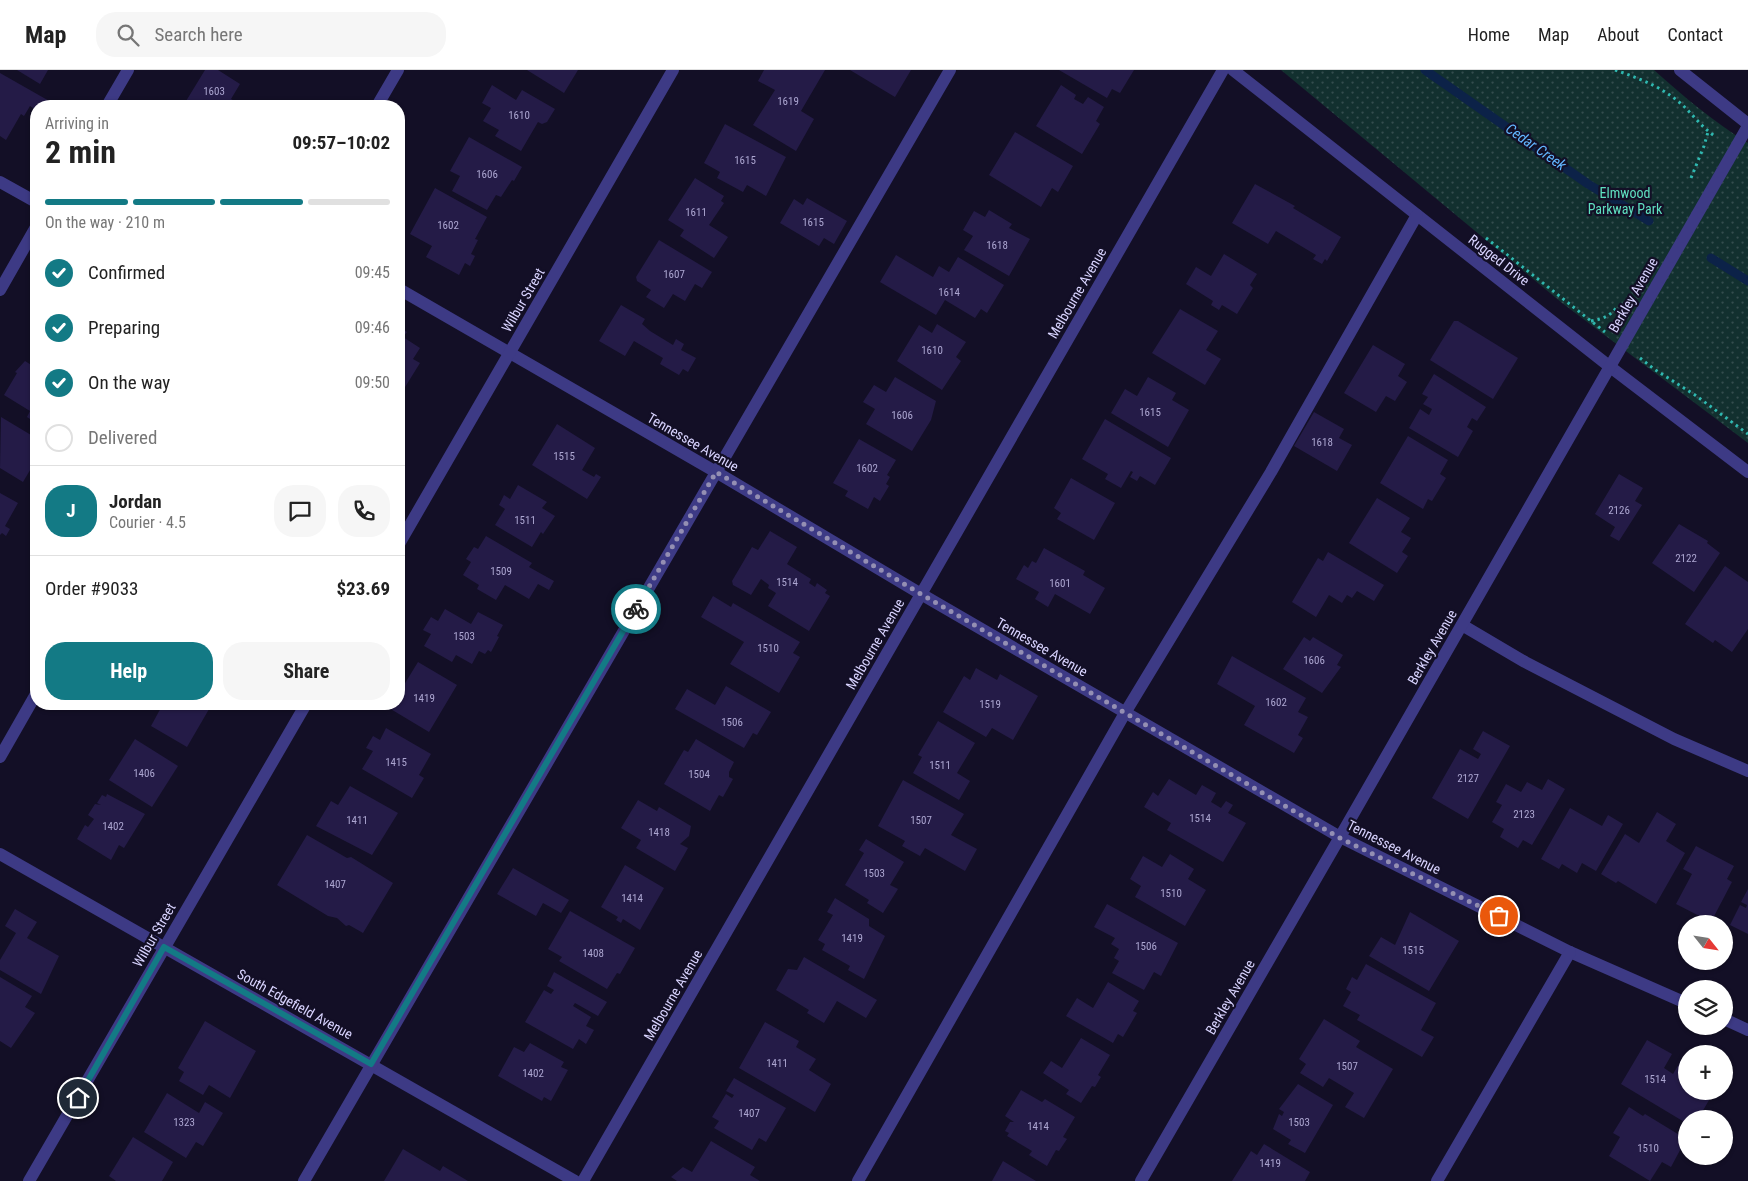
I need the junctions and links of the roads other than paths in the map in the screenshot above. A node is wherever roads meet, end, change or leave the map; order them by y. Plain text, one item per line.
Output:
1 (128, 70) edge
2 (398, 70) edge
3 (673, 70) edge
4 (950, 70) edge
5 (1223, 70) edge
6 (1233, 70) edge
7 (1680, 70) edge
8 (110, 100) edge
9 (380, 100) edge
10 (1748, 125) edge
11 (0, 182) edge
12 (30, 199) edge
13 (1417, 216) junction
14 (30, 238) edge
15 (0, 290) edge
16 (405, 292) edge
17 (510, 353) junction
18 (1609, 366) junction
19 (716, 472) junction
20 (1748, 472) edge
21 (405, 534) edge
22 (921, 594) junction
23 (1462, 625) junction
24 (30, 704) edge
25 (302, 710) edge
26 (1125, 713) junction
27 (0, 757) edge
28 (1748, 771) edge
29 (1340, 838) junction
30 (0, 854) edge
31 (164, 947) junction
32 (1570, 952) junction
33 (1678, 999) edge
34 (1733, 1023) edge
35 (1748, 1030) edge
36 (371, 1064) junction
37 (29, 1181) edge
38 (304, 1181) edge
39 (575, 1181) edge
40 (583, 1181) edge
41 (858, 1181) edge
42 (1141, 1181) edge
43 (1437, 1181) edge

1 - 8 street
2 - 9 street
3 - 17 street, Wilbur Street
4 - 19 street
5 - 22 street, Melbourne Avenue
6 - 13 street, Rugged Drive
7 - 10 street
10 - 18 street, Berkley Avenue
11 - 12 street
13 - 18 street, Rugged Drive
13 - 26 street
14 - 15 street
16 - 17 street, Tennessee Avenue
17 - 19 street, Tennessee Avenue
17 - 21 street, Wilbur Street
18 - 20 street, Rugged Drive
18 - 23 street, Berkley Avenue
19 - 22 street, Tennessee Avenue
19 - 36 street
22 - 26 street, Tennessee Avenue
22 - 40 street, Melbourne Avenue
23 - 28 street
23 - 29 street, Berkley Avenue
24 - 27 street
25 - 31 street, Wilbur Street
26 - 29 street, Tennessee Avenue
26 - 41 street
29 - 32 street, Tennessee Avenue
29 - 42 street, Berkley Avenue
30 - 31 street, South Edgefield Avenue
31 - 36 street, South Edgefield Avenue
31 - 37 street, Wilbur Street
32 - 33 street, Tennessee Avenue
32 - 43 street
34 - 35 street
36 - 38 street
36 - 39 street, South Edgefield Avenue

